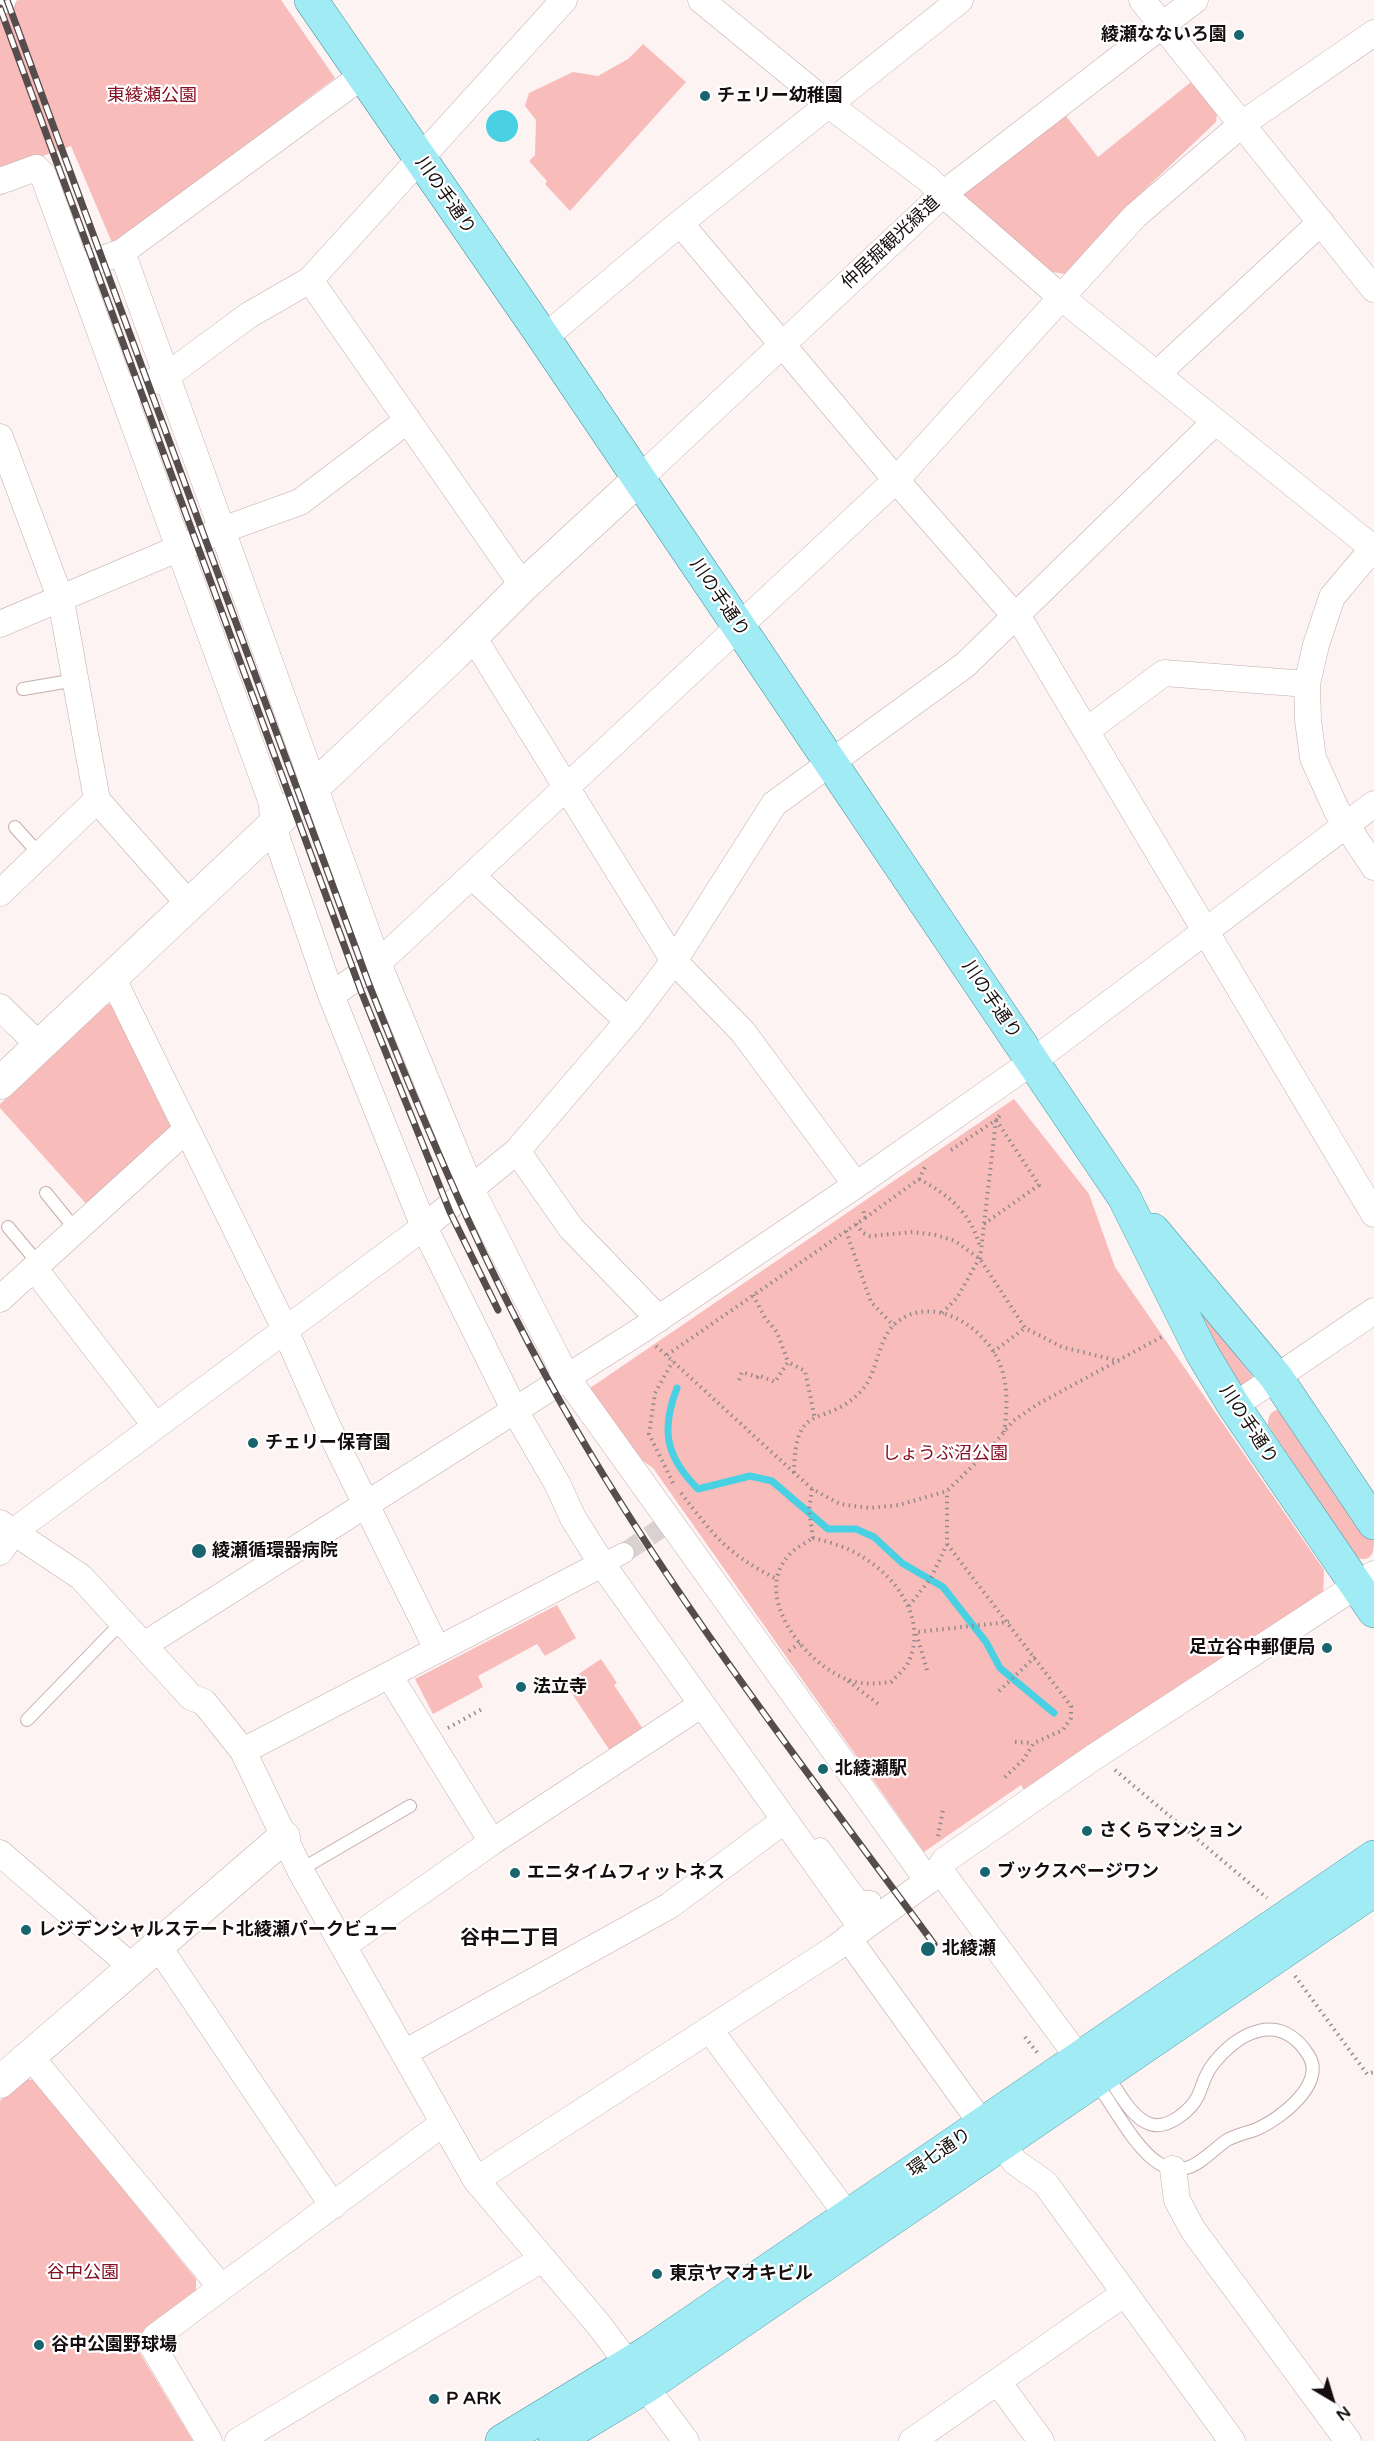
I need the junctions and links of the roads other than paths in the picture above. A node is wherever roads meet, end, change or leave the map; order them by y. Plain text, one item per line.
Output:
1 (311, 0) edge
2 (564, 0) edge
3 (700, 0) edge
4 (960, 0) edge
5 (1142, 0) edge
6 (1195, 0) edge
7 (1162, 25) junction
8 (1374, 33) edge
9 (362, 76) junction
10 (829, 105) junction
11 (1242, 124) junction
12 (420, 159) junction
13 (0, 182) edge
14 (943, 194) junction
15 (1321, 222) junction
16 (680, 223) junction
17 (122, 252) junction
18 (77, 268) junction
19 (310, 280) junction
20 (1373, 285) edge
21 (1062, 298) junction
22 (543, 338) junction
23 (784, 344) junction
24 (1157, 374) junction
25 (165, 377) junction
26 (123, 393) junction
27 (408, 420) junction
28 (1215, 422) junction
29 (0, 436) edge
30 (639, 479) junction
31 (896, 480) junction
32 (222, 530) junction
33 (181, 547) junction
34 (1374, 548) edge
35 (523, 586) junction
36 (61, 600) junction
37 (1015, 616) junction
38 (0, 624) edge
39 (738, 626) junction
40 (472, 635) junction
41 (76, 680) junction
42 (1307, 684) junction
43 (23, 689) dead end
44 (1086, 731) junction
45 (830, 764) junction
46 (315, 784) junction
47 (565, 789) junction
48 (98, 800) junction
49 (1374, 804) edge
50 (1348, 824) junction
51 (15, 827) dead end
52 (273, 827) junction
53 (40, 855) junction
54 (1374, 867) edge
55 (472, 876) junction
56 (3, 885) edge
57 (189, 904) junction
58 (1204, 932) junction
59 (674, 961) junction
60 (378, 963) junction
61 (112, 977) junction
62 (331, 995) junction
63 (0, 1007) edge
64 (628, 1021) junction
65 (40, 1046) junction
66 (1032, 1062) junction
67 (0, 1083) edge
68 (186, 1130) junction
69 (517, 1151) junction
70 (856, 1185) junction
71 (471, 1189) junction
72 (46, 1193) dead end
73 (1124, 1197) junction
74 (1374, 1214) edge
75 (8, 1227) dead end
76 (424, 1227) junction
77 (76, 1230) junction
78 (36, 1266) junction
79 (0, 1299) edge
80 (1374, 1311) edge
81 (649, 1325) junction
82 (285, 1329) junction
83 (1276, 1377) junction
84 (567, 1378) junction
85 (1234, 1406) junction
86 (514, 1409) junction
87 (155, 1425) junction
88 (366, 1503) junction
89 (1374, 1523) edge
90 (4, 1536) edge
91 (613, 1558) junction
92 (1368, 1590) edge
93 (122, 1622) junction
94 (144, 1645) junction
95 (437, 1649) junction
96 (389, 1675) junction
97 (701, 1706) junction
98 (27, 1720) dead end
99 (243, 1751) junction
100 (410, 1806) dead end
101 (785, 1820) junction
102 (284, 1838) junction
103 (492, 1842) junction
104 (0, 1853) edge
105 (1374, 1857) edge
106 (300, 1870) junction
107 (934, 1875) junction
108 (1374, 1890) edge
109 (871, 1901) dead end
110 (854, 1933) junction
111 (158, 1946) junction
112 (343, 1946) junction
113 (132, 1967) junction
114 (710, 2029) junction
115 (404, 2053) junction
116 (30, 2056) junction
117 (1097, 2070) junction
118 (0, 2082) edge
119 (442, 2124) junction
120 (993, 2134) junction
121 (1173, 2169) junction
122 (476, 2180) junction
123 (333, 2206) junction
124 (848, 2216) junction
125 (542, 2259) junction
126 (221, 2287) junction
127 (1125, 2294) junction
128 (638, 2376) junction
129 (998, 2382) junction
130 (209, 2441) edge
131 (238, 2441) edge
132 (502, 2441) edge
133 (555, 2441) edge
134 (686, 2441) edge
135 (912, 2441) edge
136 (1041, 2441) edge
137 (1232, 2441) edge
138 (1348, 2441) edge

1 - 9 main road, 川の手通り
2 - 12 street
3 - 10 street, 仲居掘観光緑道
4 - 10 street
5 - 7 street
6 - 7 street
7 - 11 street
7 - 14 street
8 - 11 street
9 - 12 main road, 川の手通り
9 - 17 street
10 - 14 street, 仲居掘観光緑道
10 - 16 street
11 - 15 street
11 - 21 street
12 - 19 street
12 - 22 main road, 川の手通り
13 - 18 street
14 - 21 street
14 - 23 street, 仲居掘観光緑道
15 - 20 street
15 - 24 street
16 - 22 street
16 - 23 street
17 - 18 street
17 - 25 street
18 - 26 street
19 - 25 street
19 - 27 street
21 - 24 street
21 - 31 street
22 - 30 main road, 川の手通り
23 - 30 street, 仲居掘観光緑道
23 - 31 street
24 - 28 street
25 - 26 street
25 - 32 street
26 - 33 street
27 - 32 street
27 - 35 street
28 - 34 street
28 - 37 street
29 - 36 street
30 - 35 street
30 - 39 main road, 川の手通り
31 - 37 street
31 - 39 street
32 - 33 street
32 - 46 street
33 - 36 street
33 - 52 street
34 - 42 street
35 - 40 street
36 - 38 street
36 - 41 street
37 - 44 street
37 - 45 street
39 - 45 main road, 川の手通り
39 - 47 street
40 - 46 street
40 - 47 street
41 - 43 lane
41 - 48 street
42 - 44 street
42 - 50 street
44 - 58 street
45 - 59 street
45 - 66 main road, 川の手通り
46 - 52 street
46 - 60 street
47 - 55 street
47 - 59 street
48 - 53 street
48 - 57 street
49 - 50 street
50 - 54 street
50 - 58 street
51 - 53 lane
52 - 57 street
52 - 62 street
53 - 56 street
55 - 60 street
55 - 64 street
57 - 61 street
58 - 66 street
58 - 74 street
59 - 64 street
59 - 70 street
60 - 62 street
60 - 71 street
61 - 65 street
61 - 68 street
62 - 76 street
63 - 65 street
64 - 69 street
65 - 67 street
66 - 70 street
66 - 73 main road, 川の手通り
68 - 77 street
68 - 82 street
69 - 71 street
69 - 81 street
70 - 81 street
71 - 76 street
71 - 84 street
72 - 77 lane
73 - 83 main road, 川の手通り
73 - 85 main road, 川の手通り
75 - 78 lane
76 - 82 street
76 - 86 street
77 - 78 street
78 - 79 street
78 - 87 street
80 - 83 street
81 - 84 street
82 - 87 street
82 - 88 street
83 - 85 street
83 - 89 main road, 川の手通り
84 - 86 street
84 - 107 street
85 - 92 main road, 川の手通り
86 - 88 street
86 - 91 street
87 - 90 street
88 - 94 street
88 - 95 street
90 - 93 street
91 - 95 street
91 - 97 street
91 - 109 street
92 - 107 street
93 - 94 street
93 - 98 lane
94 - 99 street
95 - 96 street
96 - 99 street
96 - 103 street
97 - 101 street
97 - 103 street
99 - 102 street
100 - 106 lane
101 - 110 street
101 - 115 street
102 - 106 street
102 - 111 street
103 - 112 street
104 - 113 street
105 - 117 main road, 環七通り
106 - 112 street
107 - 110 street
107 - 117 street
108 - 117 main road, 環七通り
110 - 114 street
110 - 120 street
111 - 113 street
111 - 123 street
112 - 115 street
113 - 116 street
114 - 122 street
114 - 124 street
115 - 119 street
116 - 118 street
116 - 126 street
117 - 120 main road, 環七通り
117 - 121 lane
117 - 121 lane
119 - 122 street
119 - 123 street
120 - 124 main road, 環七通り
120 - 127 street
120 - 128 main road, 環七通り
121 - 138 street
122 - 125 street
123 - 126 street
124 - 128 main road, 環七通り
125 - 128 street
125 - 131 street
126 - 130 street
127 - 129 street
127 - 137 street
128 - 132 main road, 環七通り
128 - 133 main road, 環七通り
128 - 134 street
129 - 135 street
129 - 136 street

